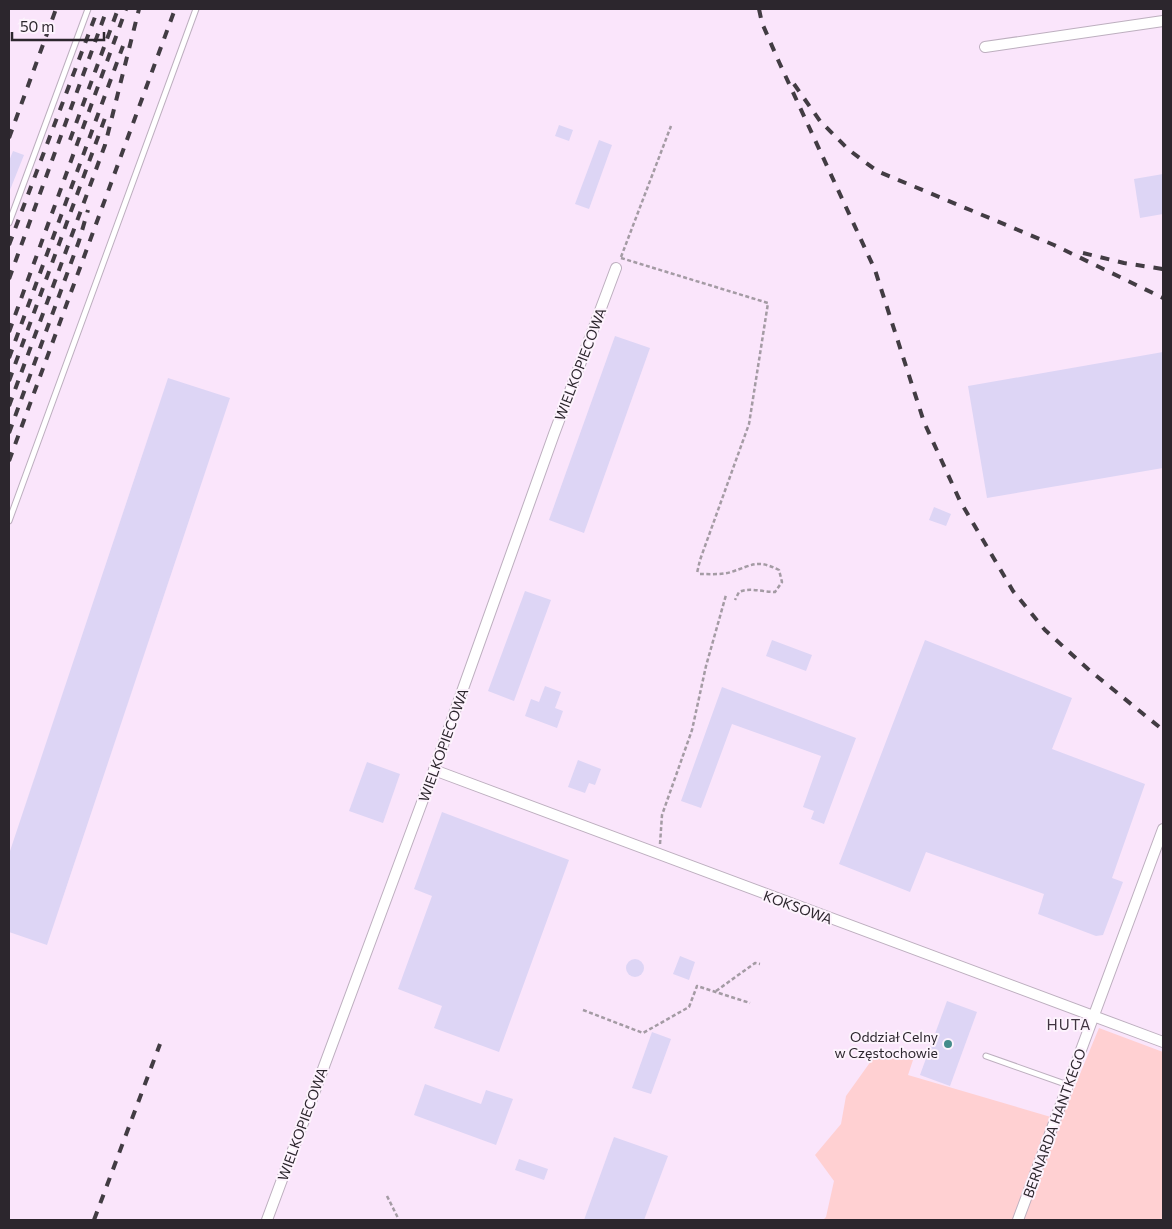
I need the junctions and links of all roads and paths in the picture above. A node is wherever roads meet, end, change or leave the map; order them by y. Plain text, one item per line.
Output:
1 (88, 9) edge
2 (196, 9) edge
3 (1163, 21) edge
4 (986, 47) dead end
5 (672, 126) dead end
6 (9, 224) edge
7 (621, 256) junction
8 (616, 268) joint
9 (9, 521) edge
10 (726, 595) dead end
11 (735, 600) dead end
12 (434, 770) junction
13 (1163, 829) edge
14 (658, 855) junction
15 (760, 964) dead end
16 (715, 992) junction
17 (750, 1003) dead end
18 (583, 1010) dead end
19 (1094, 1017) junction
20 (1163, 1042) edge
21 (986, 1056) dead end
22 (1068, 1086) junction
23 (387, 1196) dead end
24 (267, 1220) edge
25 (399, 1220) edge
26 (1018, 1220) edge

1 - 6 lane
2 - 9 lane
3 - 4 street
5 - 7 path
7 - 8 path
7 - 11 path
8 - 12 street, WIELKOPIECOWA
10 - 14 path
12 - 14 street, KOKSOWA
12 - 24 street, WIELKOPIECOWA
13 - 19 street, BERNARDA HANTKEGO
14 - 19 street, KOKSOWA
15 - 16 path
16 - 17 path
16 - 18 path
19 - 20 street, KOKSOWA
19 - 22 street, BERNARDA HANTKEGO
21 - 22 lane
22 - 26 street, BERNARDA HANTKEGO
23 - 25 path

